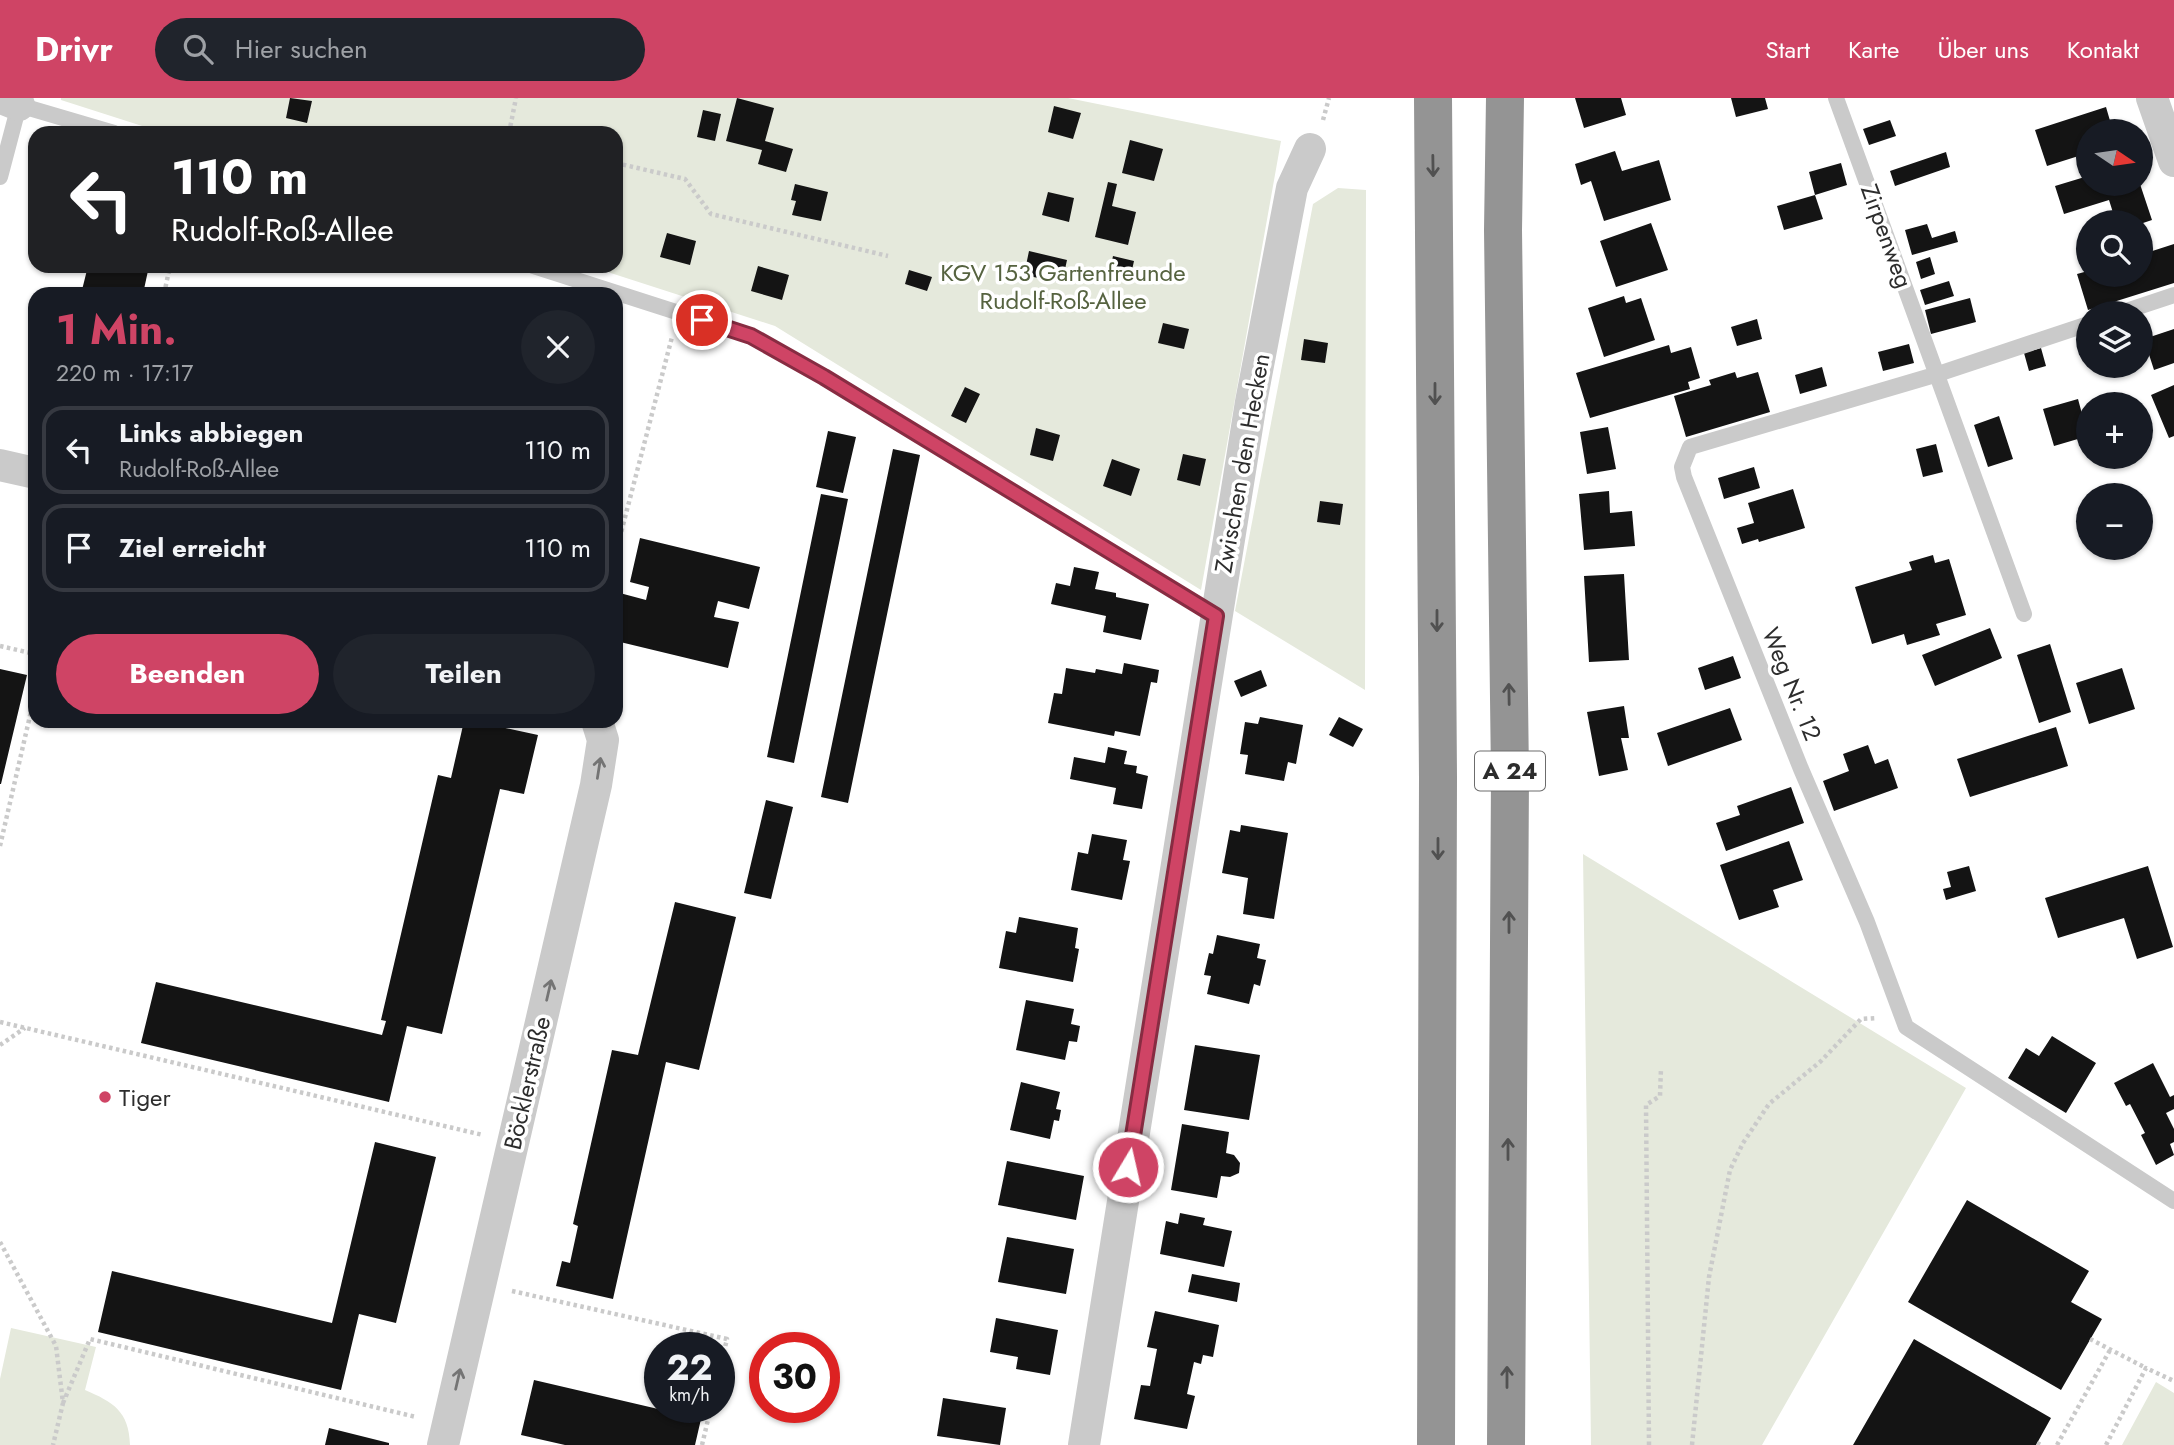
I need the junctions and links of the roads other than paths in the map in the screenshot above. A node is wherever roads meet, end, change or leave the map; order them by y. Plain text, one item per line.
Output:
1 (1433, 98) edge
2 (1504, 98) edge
3 (1836, 98) edge
4 (2152, 98) edge
5 (10, 101) edge
6 (91, 126) edge
7 (1310, 149) dead end
8 (2174, 161) edge
9 (0, 177) edge
10 (555, 273) edge
11 (598, 287) edge
12 (623, 295) edge
13 (2174, 295) edge
14 (2153, 302) edge
15 (2076, 328) edge
16 (1938, 374) junction
17 (0, 465) edge
18 (28, 471) edge
19 (2024, 614) dead end
20 (1216, 616) junction
21 (599, 728) edge
22 (2174, 1201) edge
23 (445, 1435) edge
24 (1084, 1445) edge
25 (1436, 1445) edge
26 (1506, 1445) edge

1 -> 25 highway
26 -> 2 highway, A 24
3 - 16 lane, Zirpenweg
4 - 8 street
5 - 6 lane
5 - 9 lane
7 - 20 street, Zwischen den Hecken
10 - 11 lane
12 - 20 lane
13 - 14 lane
15 - 16 lane, Weg Nr. 12
16 - 19 lane, Zirpenweg
16 - 22 lane, Weg Nr. 12
17 - 18 street
20 - 24 street, Zwischen den Hecken
23 -> 21 street, Böcklerstraße

